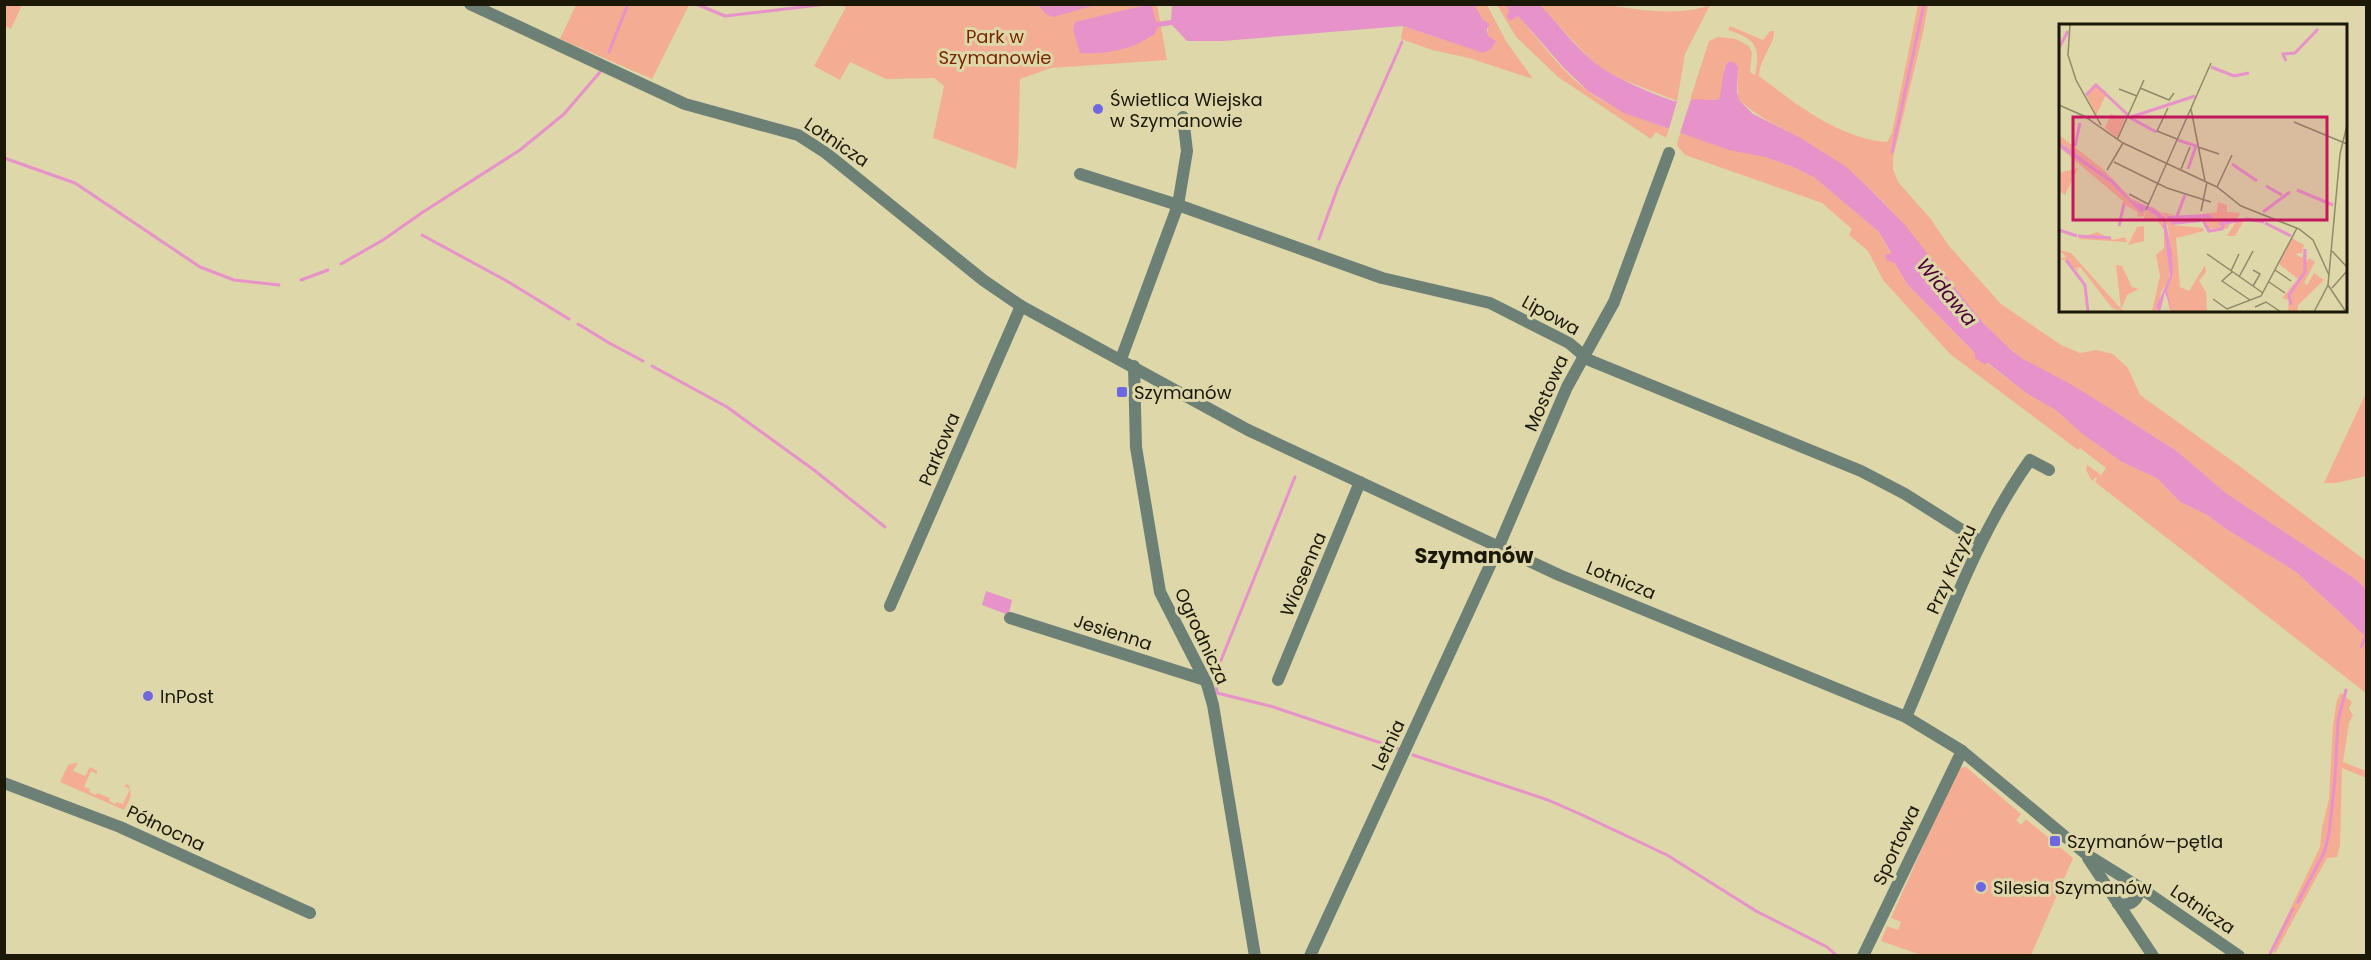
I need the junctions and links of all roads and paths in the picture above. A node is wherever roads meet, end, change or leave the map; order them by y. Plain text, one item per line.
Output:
1 (470, 4) edge
2 (1183, 117) dead end
3 (1669, 153) dead end
4 (1080, 174) dead end
5 (1178, 205) junction
6 (1021, 306) junction
7 (1583, 355) junction
8 (1127, 362) junction
9 (2049, 470) dead end
10 (1360, 482) junction
11 (1981, 542) junction
12 (1498, 548) junction
13 (890, 606) dead end
14 (1010, 618) dead end
15 (1205, 680) junction
16 (1278, 680) dead end
17 (1906, 717) junction
18 (1962, 751) junction
19 (4, 783) edge
20 (2086, 854) junction
21 (2139, 887) junction
22 (2118, 904) junction
23 (310, 913) dead end
24 (1255, 956) edge
25 (1310, 956) edge
26 (1863, 956) edge
27 (2153, 956) edge
28 (2239, 956) edge

1 - 6 street, Lotnicza
2 - 5 street, Ogrodnicza
3 - 7 street, Mostowa
4 - 5 street, Lipowa
5 - 7 street, Lipowa
5 - 8 street, Ogrodnicza
6 - 8 street, Lotnicza
6 - 13 street, Parkowa
7 - 11 street, Lipowa
7 - 12 street, Mostowa
8 - 10 street, Lotnicza
8 - 15 street, Ogrodnicza
9 - 11 street, Przy Krzyżu
10 - 12 street, Lotnicza
10 - 16 street, Wiosenna
11 - 17 street, Przy Krzyżu
12 - 17 street, Lotnicza
12 - 25 street, Letnia
14 - 15 street, Jesienna
15 - 24 street, Ogrodnicza
17 - 18 street, Lotnicza
18 - 20 street, Lotnicza
18 - 26 street, Sportowa
19 - 23 street, Północna
20 - 21 street, Lotnicza
20 - 22 street, Lotnicza
21 - 22 street
21 - 28 street, Lotnicza
22 - 27 street, Lotnicza

